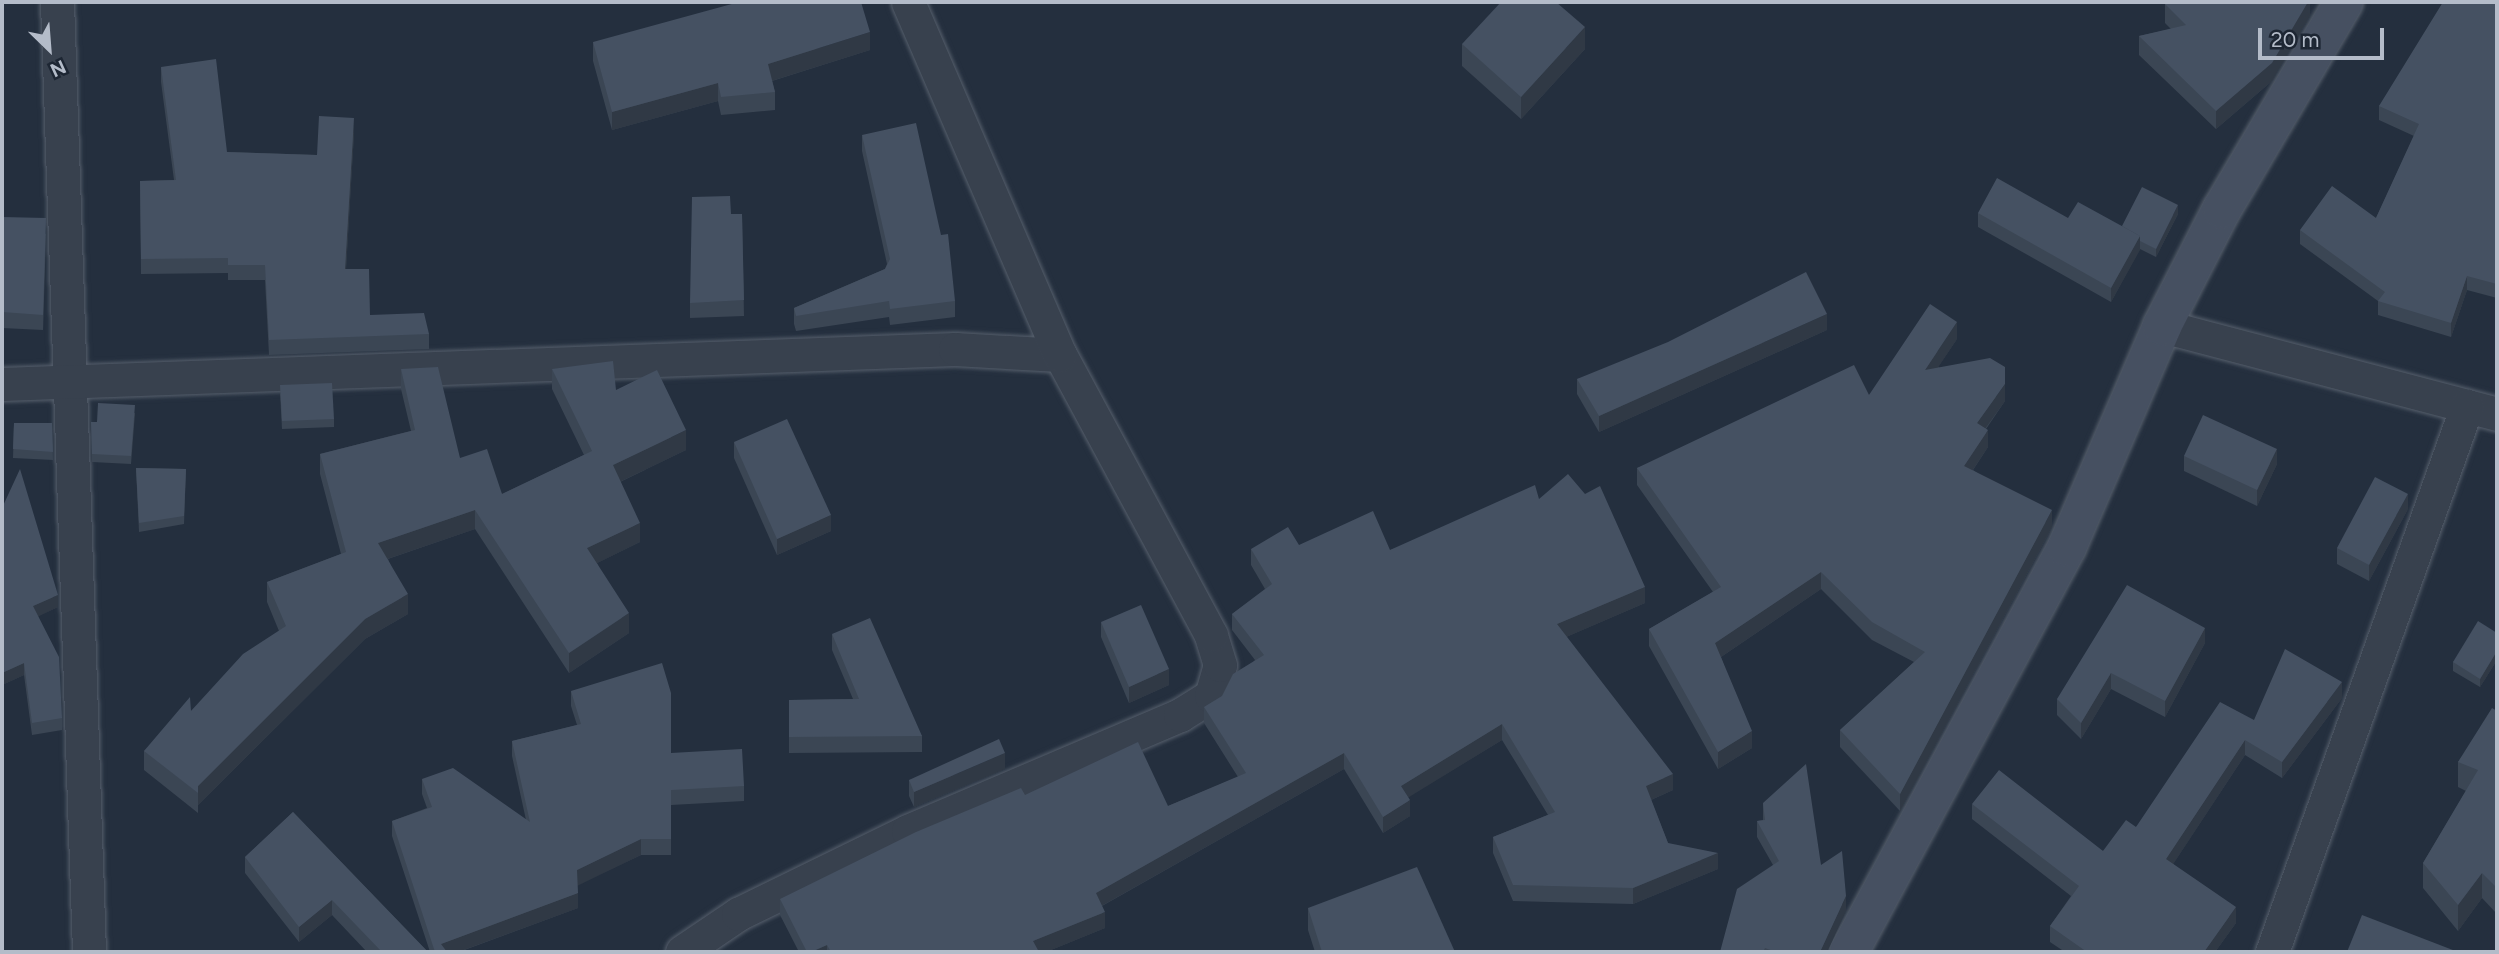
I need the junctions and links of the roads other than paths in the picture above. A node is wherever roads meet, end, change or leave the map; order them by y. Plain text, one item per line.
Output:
1 (57, 2) edge
2 (908, 2) edge
3 (2344, 2) edge
4 (2162, 326) junction
5 (1060, 355) junction
6 (68, 383) junction
7 (2, 384) edge
8 (2482, 410) edge
9 (89, 952) edge
10 (682, 952) edge
11 (1849, 952) edge
12 (2273, 952) edge

1 - 6 street
2 - 5 street
3 - 4 main road
4 - 8 street
4 - 11 main road
5 - 6 street
5 - 10 street
6 - 7 street
6 - 9 street
8 - 12 street

